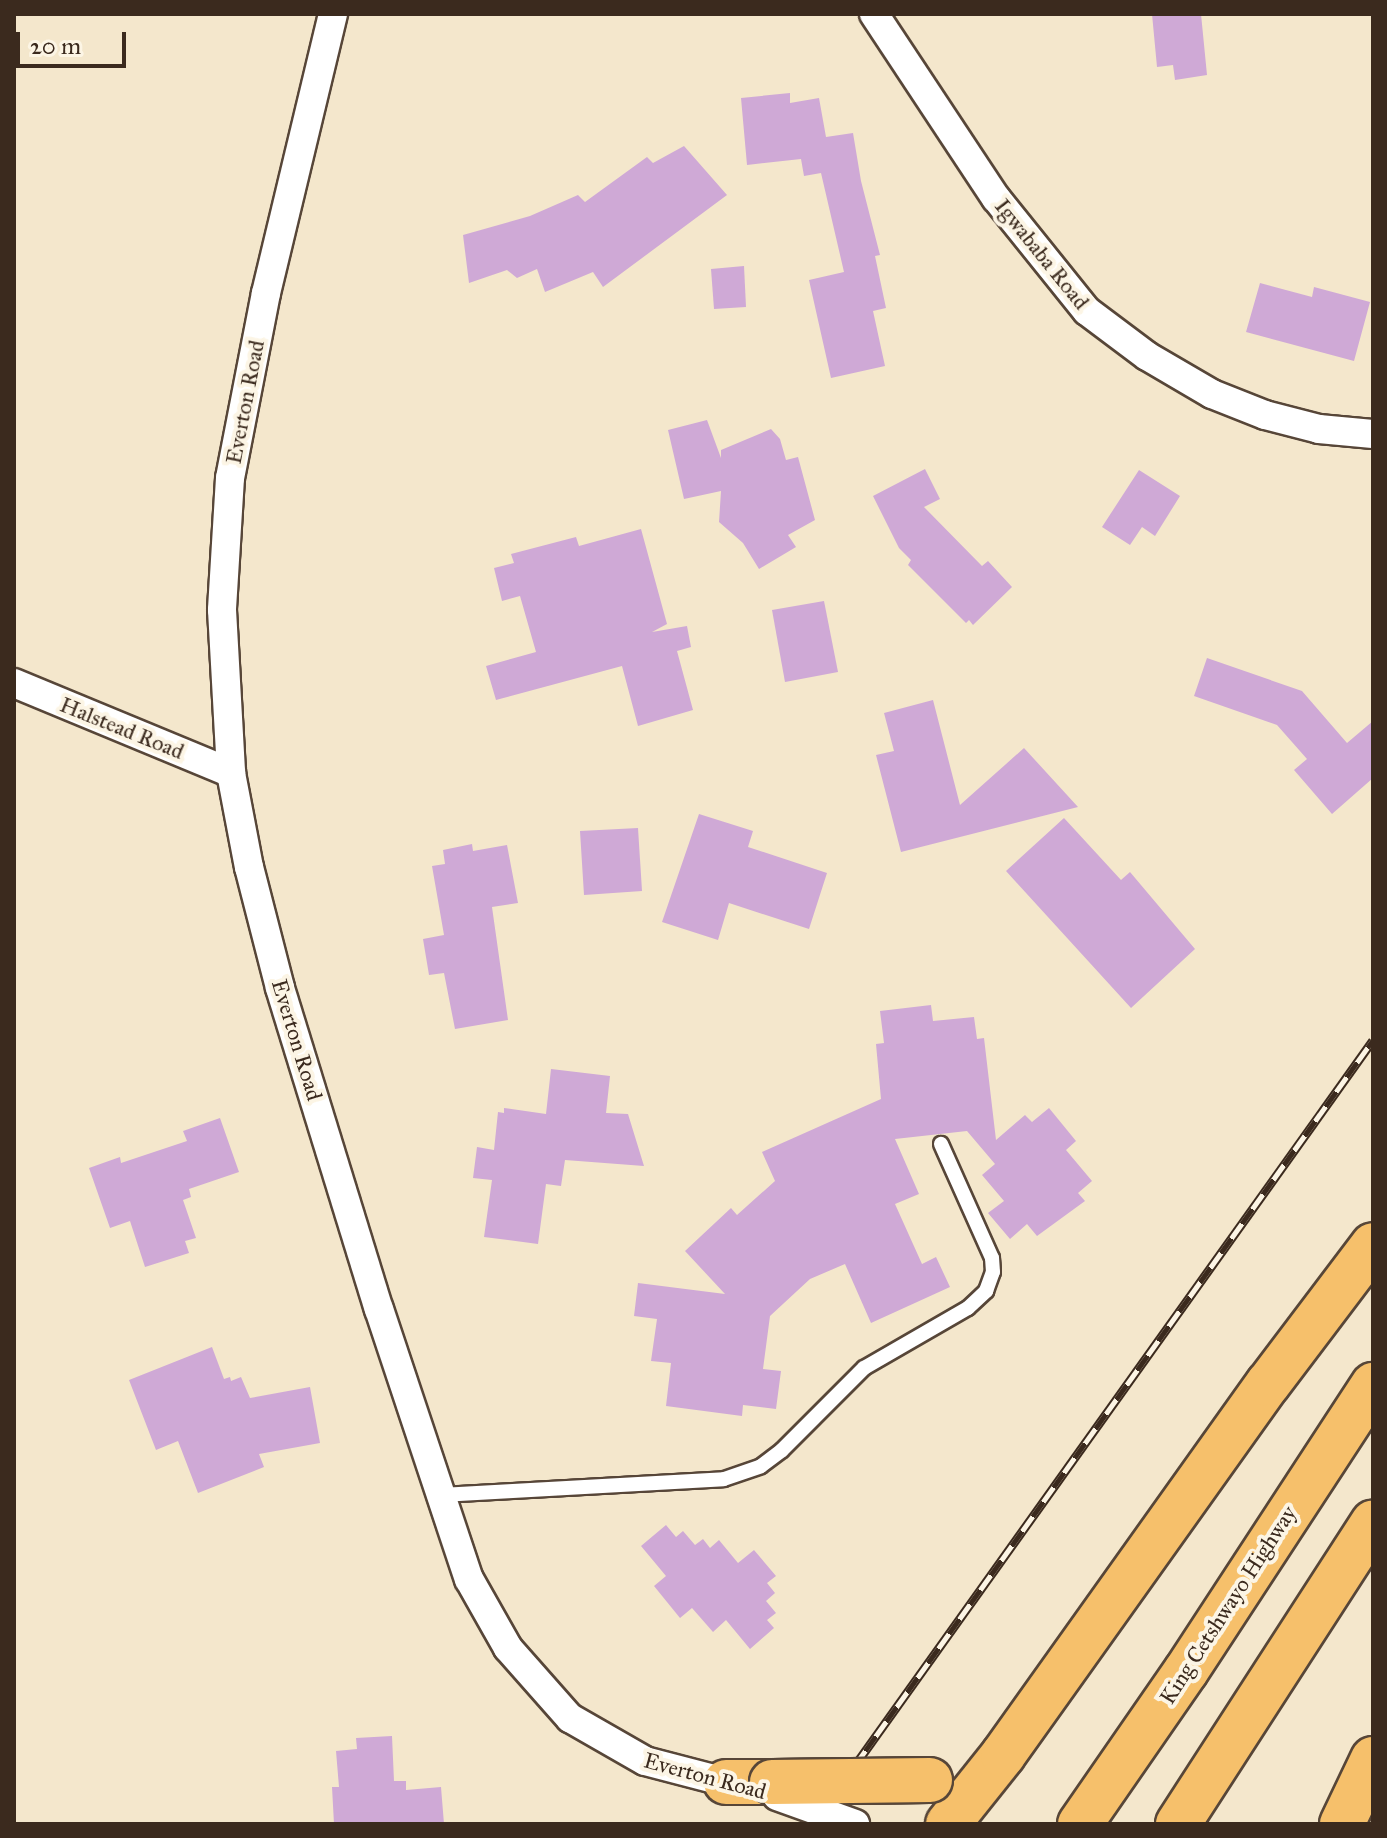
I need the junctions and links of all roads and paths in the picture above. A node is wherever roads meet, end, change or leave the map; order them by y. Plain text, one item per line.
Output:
1 (333, 14) edge
2 (874, 14) edge
3 (1373, 434) edge
4 (14, 683) edge
5 (231, 773) junction
6 (941, 1144) dead end
7 (1373, 1245) edge
8 (1373, 1385) edge
9 (441, 1495) junction
10 (1373, 1522) edge
11 (1003, 1755) junction
12 (1373, 1759) edge
13 (726, 1782) joint
14 (775, 1789) junction
15 (855, 1824) edge
16 (948, 1824) edge
17 (1080, 1824) edge
18 (1178, 1824) edge
19 (1342, 1824) edge

1 - 5 street, Everton Road
2 - 3 street, Igwababa Road
4 - 5 street, Halstead Road
5 - 9 street, Everton Road
6 - 9 lane
7 - 11 highway
8 - 17 highway, King Cetshwayo Highway
9 - 13 street, Everton Road
10 - 18 highway
11 - 14 highway, bridge
11 - 16 highway
12 - 19 highway
13 - 14 highway
14 - 15 street, Everton Road, bridge

